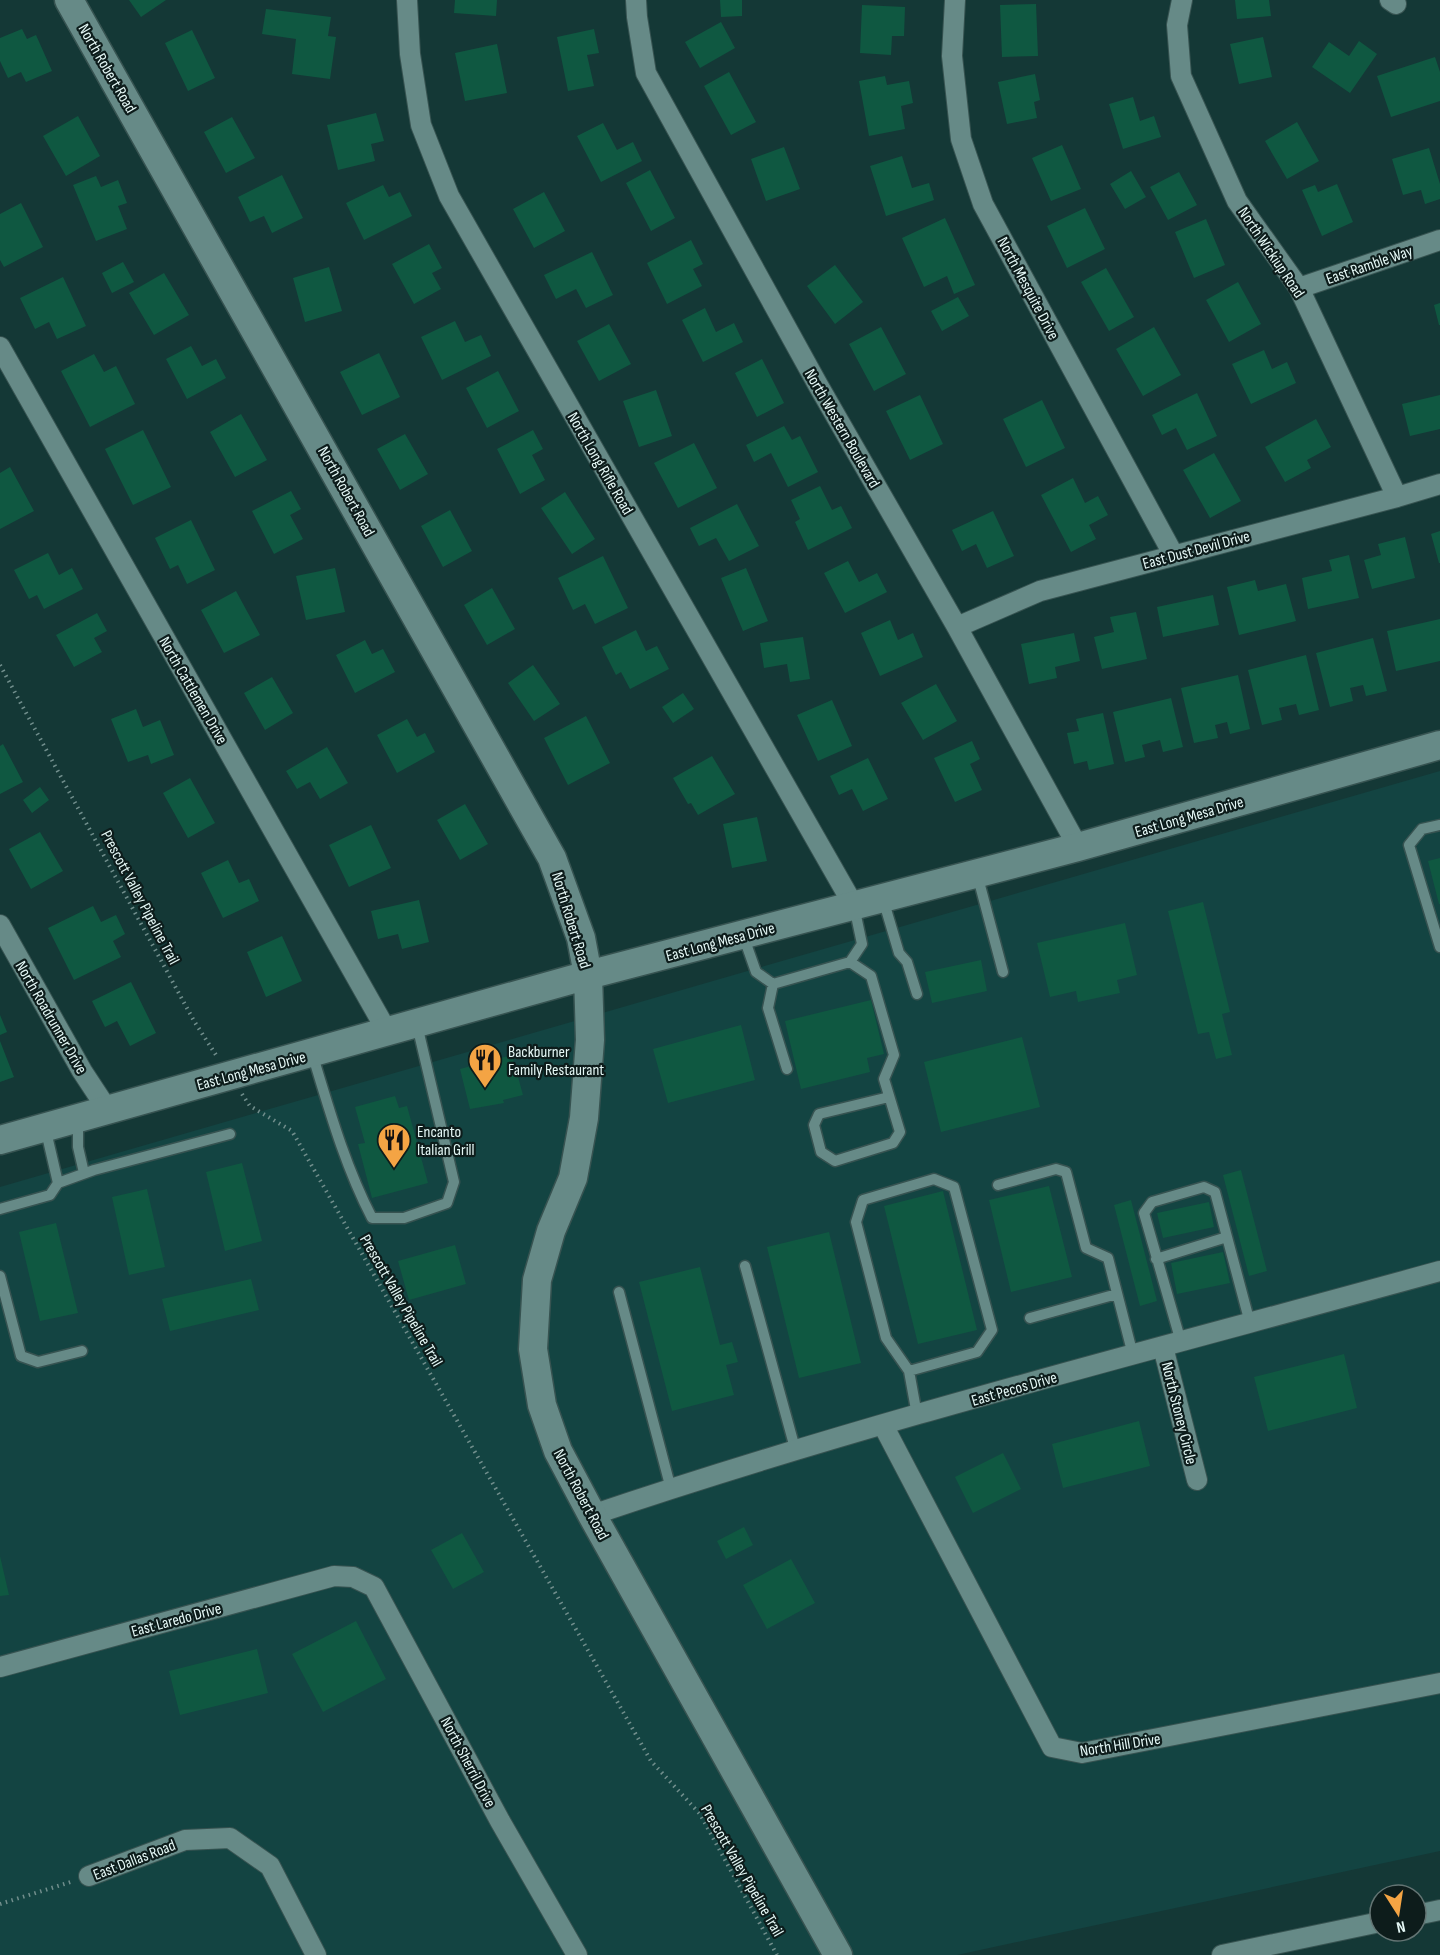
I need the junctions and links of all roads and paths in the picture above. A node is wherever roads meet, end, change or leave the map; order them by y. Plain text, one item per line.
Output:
1 (69, 0) edge
2 (407, 0) edge
3 (636, 0) edge
4 (955, 0) edge
5 (1182, 0) edge
6 (1440, 240) edge
7 (1299, 288) junction
8 (0, 347) edge
9 (1440, 484) edge
10 (1397, 497) junction
11 (1173, 554) junction
12 (957, 627) junction
13 (0, 665) edge
14 (1440, 745) edge
15 (1440, 825) edge
16 (1078, 847) junction
17 (976, 874) junction
18 (883, 899) junction
19 (854, 906) junction
20 (0, 925) edge
21 (743, 935) junction
22 (1440, 948) edge
23 (850, 962) junction
24 (1003, 972) dead end
25 (588, 975) junction
26 (773, 984) junction
27 (917, 994) dead end
28 (417, 1025) junction
29 (388, 1033) junction
30 (312, 1053) junction
31 (787, 1069) dead end
32 (230, 1076) junction
33 (889, 1097) junction
34 (107, 1109) junction
35 (78, 1118) junction
36 (45, 1127) junction
37 (230, 1134) dead end
38 (0, 1140) edge
39 (84, 1173) junction
40 (58, 1184) junction
41 (998, 1185) dead end
42 (0, 1209) edge
43 (1227, 1237) junction
44 (1156, 1259) junction
45 (745, 1266) dead end
46 (1440, 1271) edge
47 (0, 1276) edge
48 (619, 1292) dead end
49 (1117, 1294) junction
50 (1030, 1318) dead end
51 (1250, 1323) junction
52 (1172, 1345) junction
53 (82, 1351) dead end
54 (1133, 1355) junction
55 (909, 1371) junction
56 (917, 1415) junction
57 (883, 1425) junction
58 (796, 1452) junction
59 (1197, 1480) dead end
60 (671, 1489) junction
61 (592, 1515) junction
62 (353, 1577) joint
63 (0, 1667) edge
64 (1440, 1683) edge
65 (89, 1876) joint
66 (0, 1904) edge
67 (1368, 1925) edge
68 (316, 1955) edge
69 (577, 1955) edge
70 (777, 1955) edge
71 (838, 1955) edge
72 (1222, 1955) edge

1 - 25 main road, North Robert Road
2 - 19 street, North Long Rifle Road
3 - 12 street, North Western Boulevard
4 - 11 street, North Mesquite Drive
5 - 7 street, North Wickiup Road
6 - 7 street, East Ramble Way
7 - 10 street, North Wickiup Road
8 - 29 street, North Cattlemen Drive
9 - 10 street, East Dust Devil Drive
10 - 11 street, East Dust Devil Drive
11 - 12 street, East Dust Devil Drive
12 - 16 street, North Western Boulevard
13 - 32 path, Prescott Valley Pipeline Trail
14 - 16 main road, East Long Mesa Drive
15 - 22 lane
16 - 17 main road, East Long Mesa Drive
17 - 18 main road, East Long Mesa Drive
17 - 24 lane
18 - 19 main road, East Long Mesa Drive
18 - 27 lane
19 - 21 main road, East Long Mesa Drive
19 - 23 lane
20 - 34 street, North Roadrunner Drive
21 - 25 main road, East Long Mesa Drive
21 - 26 lane
23 - 26 lane
23 - 33 lane
25 - 28 main road, East Long Mesa Drive
25 - 61 main road, North Robert Road
26 - 31 lane
28 - 29 main road, East Long Mesa Drive
28 - 30 lane
29 - 30 main road, East Long Mesa Drive
30 - 32 main road, East Long Mesa Drive
32 - 34 main road, East Long Mesa Drive
32 - 70 path, Prescott Valley Pipeline Trail
33 - 33 lane
34 - 35 main road, East Long Mesa Drive
35 - 36 main road, East Long Mesa Drive
35 - 39 lane
36 - 38 main road, East Long Mesa Drive
36 - 40 lane
37 - 39 lane
39 - 40 lane
40 - 42 lane
41 - 49 lane
43 - 44 lane
43 - 44 lane
43 - 51 lane
44 - 52 lane
45 - 58 lane
46 - 51 street, East Pecos Drive
47 - 53 lane
48 - 60 lane
49 - 50 lane
49 - 54 lane
51 - 52 street, East Pecos Drive
52 - 54 street, East Pecos Drive
52 - 59 street, North Stoney Circle
54 - 56 street, East Pecos Drive
55 - 55 lane
55 - 56 lane
56 - 57 street, East Pecos Drive
57 - 58 street, East Pecos Drive
57 - 64 street, North Hill Drive
58 - 60 street, East Pecos Drive
60 - 61 street, East Pecos Drive
61 - 71 main road, North Robert Road
62 - 63 street, East Laredo Drive
62 - 69 street, North Sherril Drive
65 - 66 path, East Dallas Road
65 - 68 street, East Dallas Road
67 - 72 street

